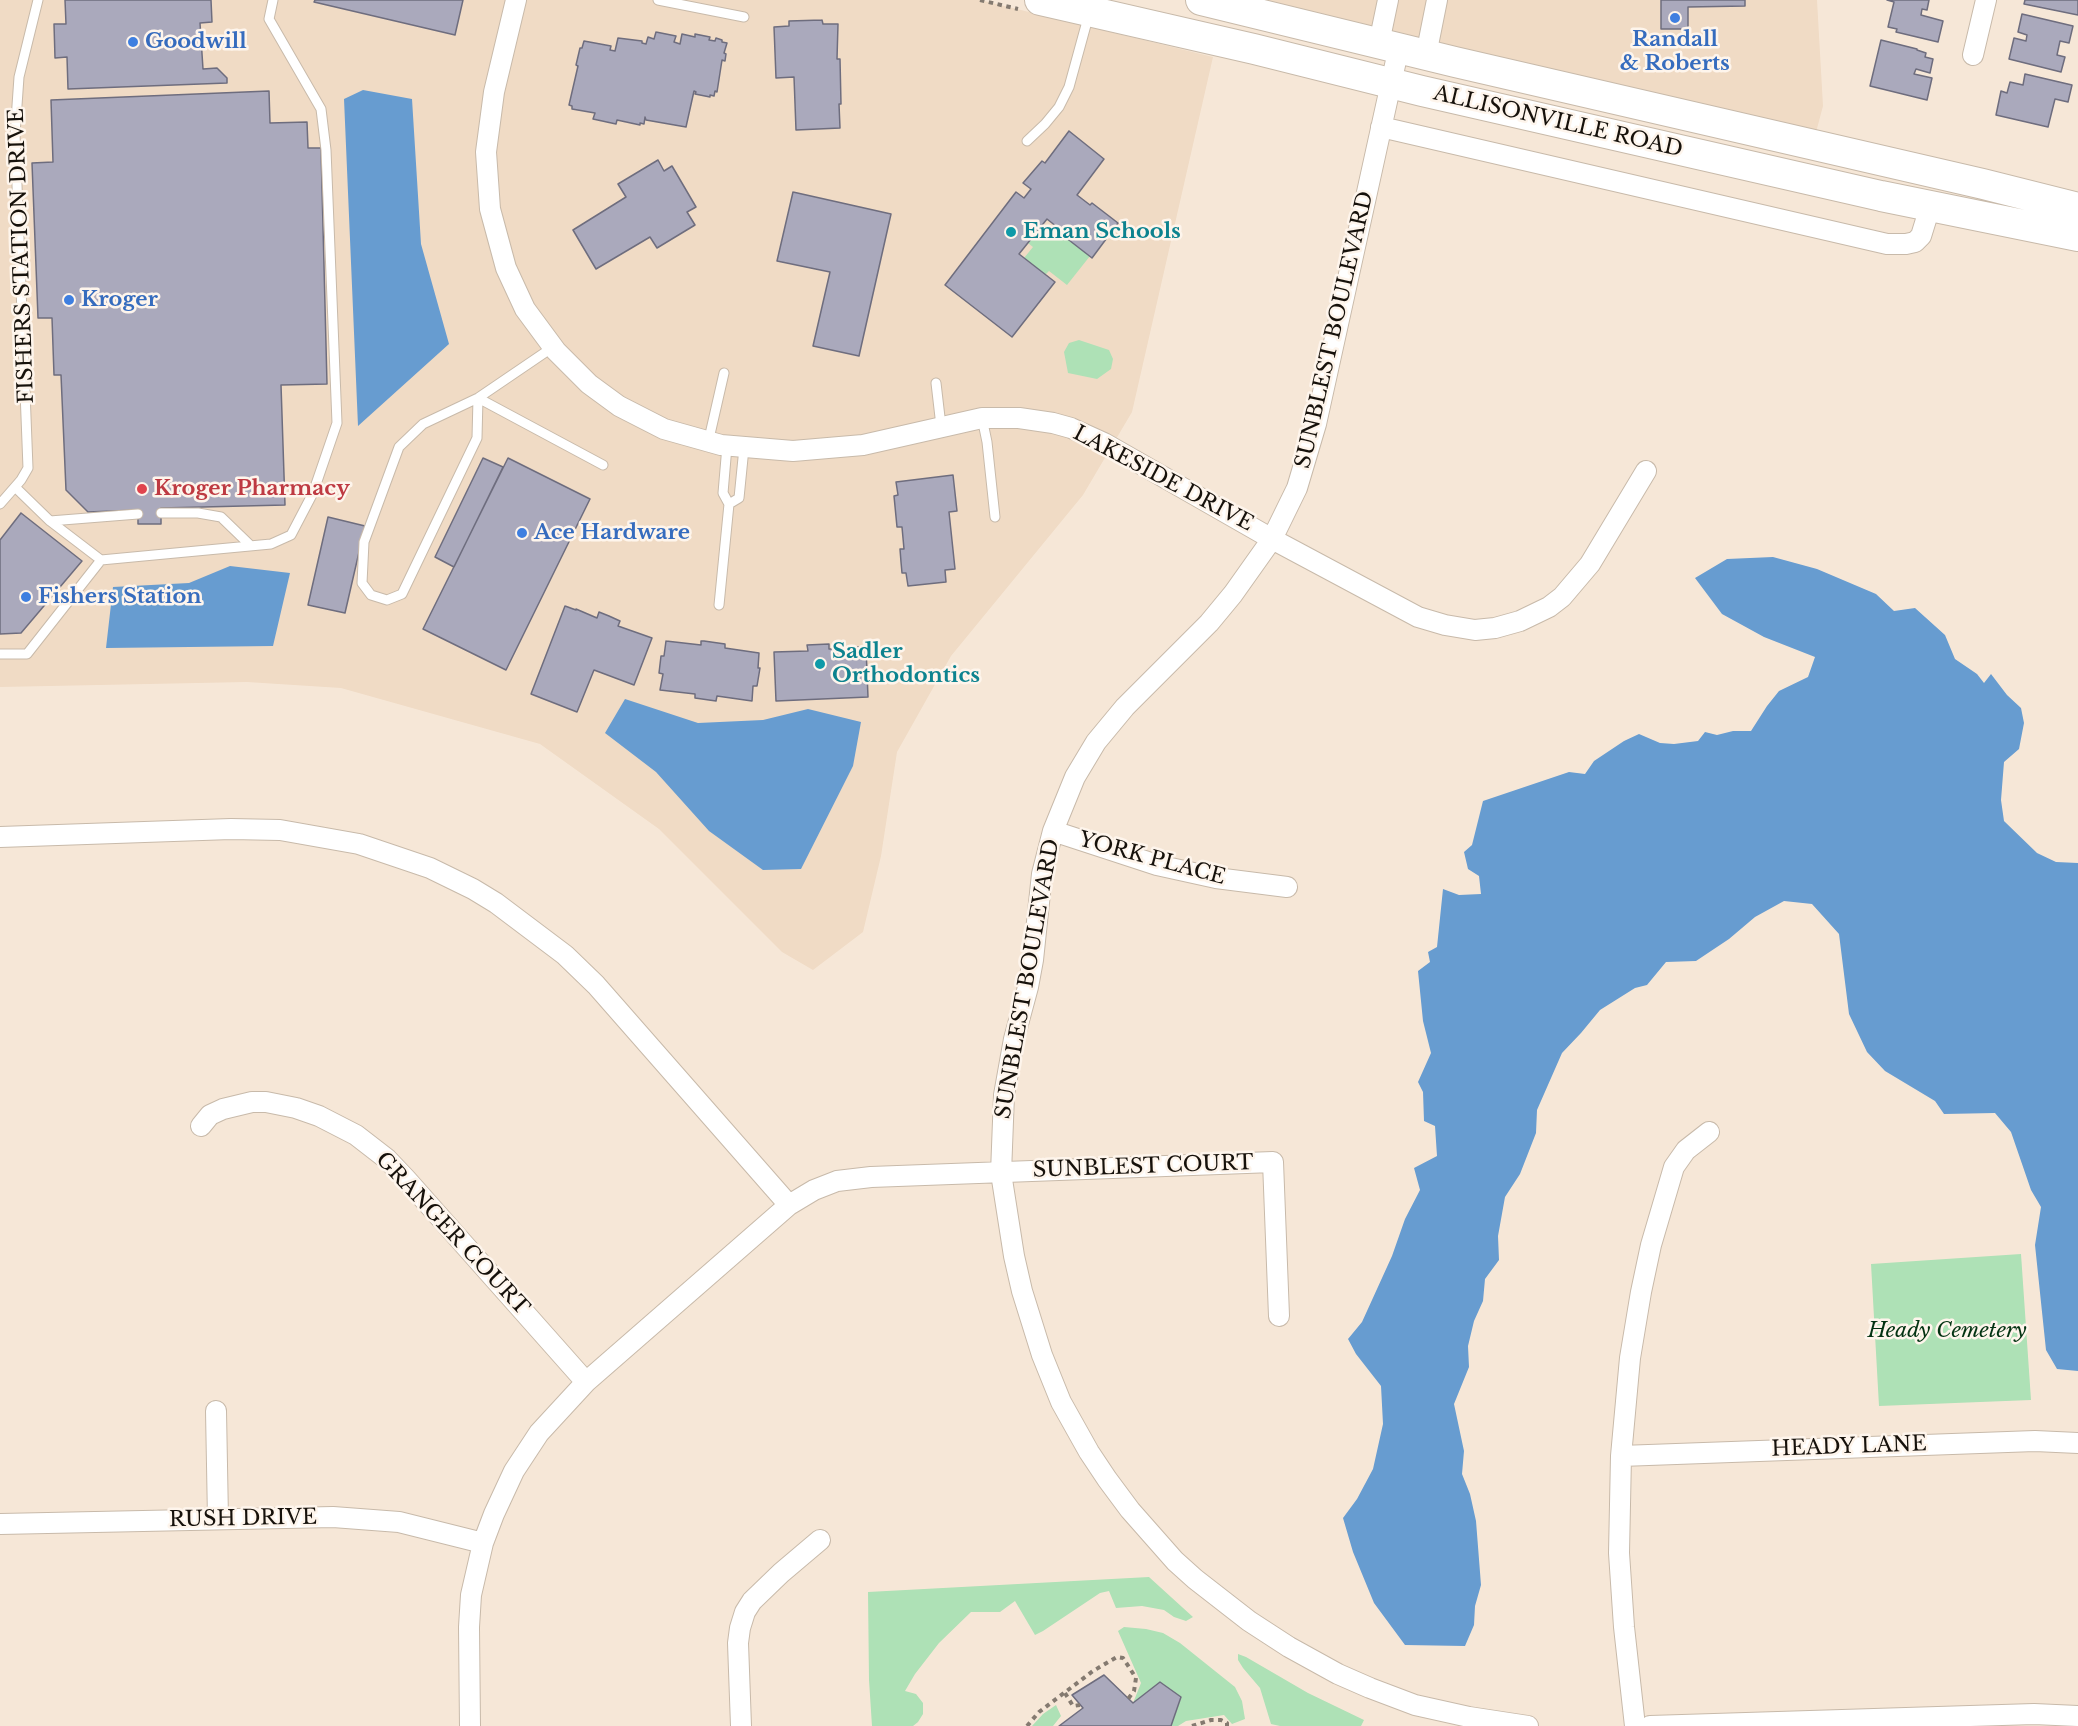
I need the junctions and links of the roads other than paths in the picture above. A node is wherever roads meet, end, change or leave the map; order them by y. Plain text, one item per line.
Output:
1 (38, 0) edge
2 (273, 0) edge
3 (516, 0) edge
4 (658, 0) edge
5 (1040, 0) edge
6 (1201, 0) edge
7 (1388, 0) edge
8 (1437, 0) edge
9 (1986, 0) edge
10 (744, 17) dead end
11 (1086, 25) dead end
12 (1401, 48) junction
13 (1973, 54) dead end
14 (1390, 83) junction
15 (1381, 127) junction
16 (1027, 141) dead end
17 (1930, 207) junction
18 (2078, 208) edge
19 (2078, 236) edge
20 (552, 347) junction
21 (724, 373) dead end
22 (936, 383) dead end
23 (478, 398) junction
24 (982, 418) junction
25 (941, 426) junction
26 (726, 445) junction
27 (603, 465) dead end
28 (1646, 471) dead end
29 (15, 487) junction
30 (0, 504) edge
31 (729, 504) junction
32 (161, 513) dead end
33 (138, 514) dead end
34 (995, 517) dead end
35 (50, 521) junction
36 (1272, 539) junction
37 (251, 546) junction
38 (101, 560) junction
39 (719, 605) dead end
40 (0, 654) edge
41 (1053, 831) junction
42 (0, 837) edge
43 (1287, 887) dead end
44 (201, 1126) dead end
45 (1710, 1132) dead end
46 (1001, 1173) junction
47 (789, 1205) junction
48 (1280, 1316) dead end
49 (586, 1382) junction
50 (216, 1410) dead end
51 (2078, 1443) edge
52 (1621, 1456) junction
53 (218, 1519) junction
54 (0, 1524) edge
55 (820, 1540) dead end
56 (483, 1543) junction
57 (2078, 1716) edge
58 (470, 1726) edge
59 (741, 1726) edge
60 (1528, 1726) edge
61 (1635, 1726) edge
62 (1650, 1726) edge

1 - 29 lane, FISHERS STATION DRIVE
2 - 37 lane
3 - 20 street, LAKESIDE DRIVE
4 - 10 lane
5 - 14 main road, ALLISONVILLE ROAD
6 - 12 main road, ALLISONVILLE ROAD
7 - 12 street
8 - 12 street
9 - 13 street
11 - 16 lane
12 - 14 street, SUNBLEST BOULEVARD
12 - 18 main road, ALLISONVILLE ROAD
14 - 15 street, SUNBLEST BOULEVARD
14 - 17 main road, ALLISONVILLE ROAD
15 - 17 street
15 - 36 street, SUNBLEST BOULEVARD
17 - 19 main road, ALLISONVILLE ROAD
20 - 23 lane
20 - 26 street, LAKESIDE DRIVE
21 - 26 lane
22 - 25 lane
23 - 23 lane
23 - 27 lane
24 - 25 street, LAKESIDE DRIVE
24 - 34 lane
24 - 36 street, LAKESIDE DRIVE
25 - 26 street, LAKESIDE DRIVE
26 - 31 lane
26 - 31 lane
28 - 36 street, LAKESIDE DRIVE
29 - 30 lane, FISHERS STATION DRIVE
29 - 35 lane
31 - 39 lane
32 - 37 lane
33 - 35 lane
35 - 38 lane
36 - 41 street, SUNBLEST BOULEVARD
37 - 38 lane
38 - 40 lane
41 - 43 street, YORK PLACE
41 - 46 street, SUNBLEST BOULEVARD
42 - 47 street
44 - 49 street, GRANGER COURT
45 - 52 street
46 - 47 street
46 - 48 street, SUNBLEST COURT
46 - 60 street, SUNBLEST BOULEVARD
47 - 49 street
49 - 56 street
50 - 53 street
51 - 52 street, HEADY LANE
52 - 61 street
53 - 54 street, RUSH DRIVE
53 - 56 street, RUSH DRIVE
55 - 59 street
56 - 58 street
57 - 62 street

